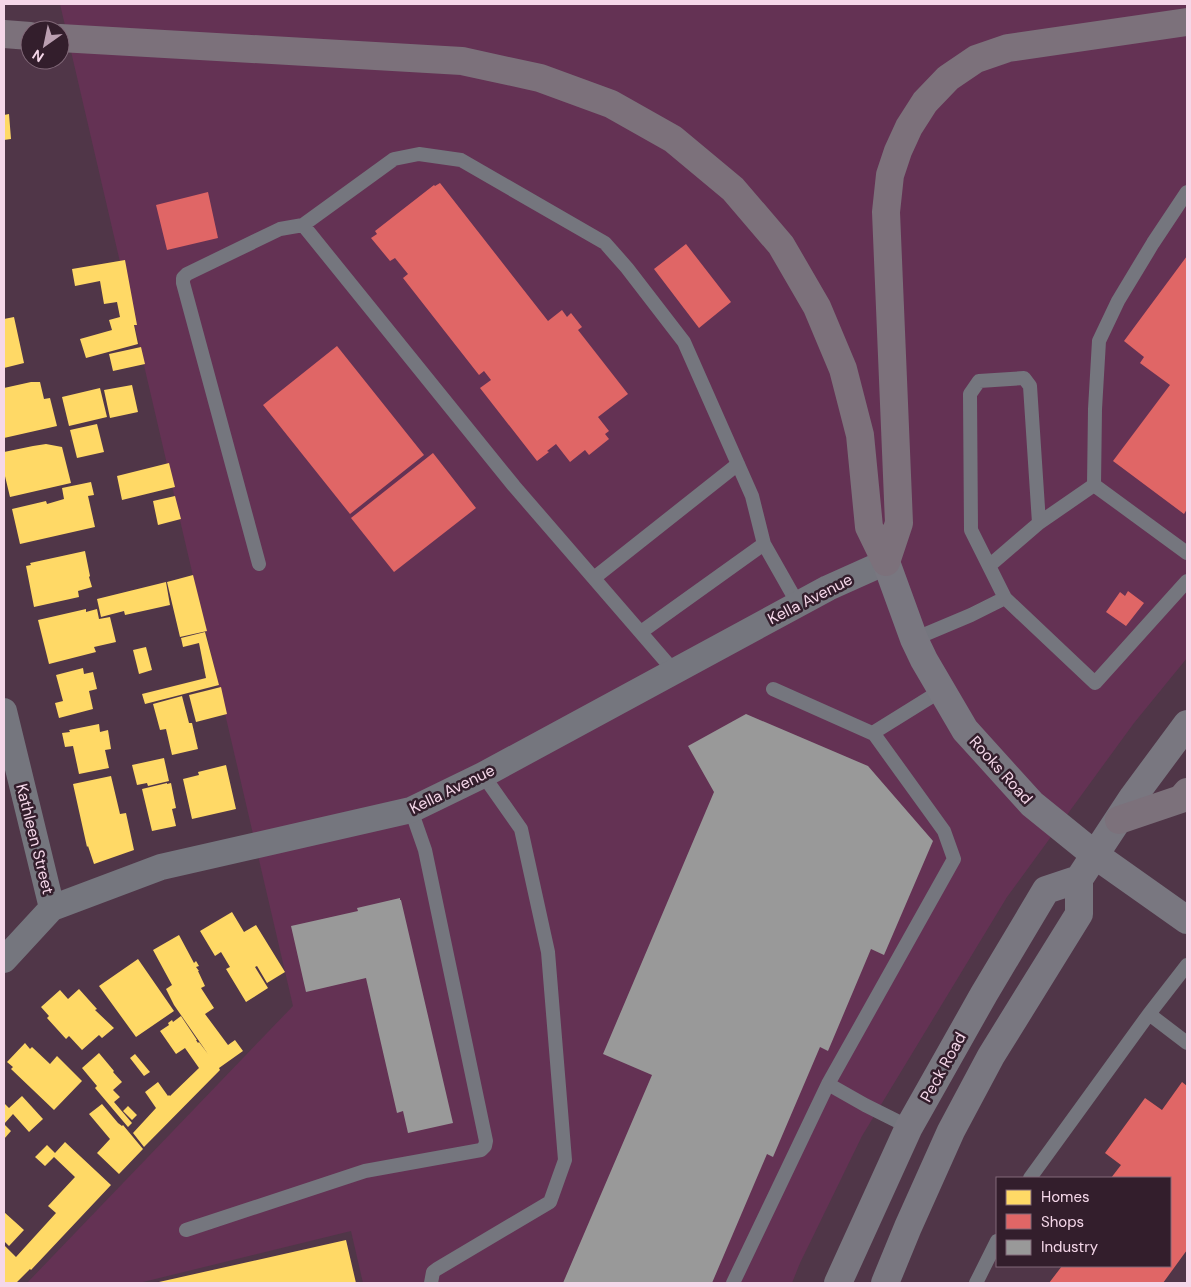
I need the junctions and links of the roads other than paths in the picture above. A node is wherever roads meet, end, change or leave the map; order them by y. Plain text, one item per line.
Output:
1 (1187, 22) edge
2 (4, 34) edge
3 (20, 35) edge
4 (70, 39) edge
5 (1187, 192) edge
6 (303, 225) junction
7 (738, 464) junction
8 (1094, 485) junction
9 (1039, 523) junction
10 (764, 544) junction
11 (1187, 553) edge
12 (886, 562) junction
13 (259, 564) dead end
14 (989, 566) junction
15 (594, 578) junction
16 (1187, 581) edge
17 (1005, 598) junction
18 (798, 604) junction
19 (641, 632) junction
20 (914, 639) junction
21 (674, 671) junction
22 (773, 689) dead end
23 (942, 690) junction
24 (4, 711) edge
25 (1187, 724) edge
26 (874, 734) junction
27 (483, 775) junction
28 (1187, 792) edge
29 (411, 810) junction
30 (1119, 820) junction
31 (1095, 855) junction
32 (1079, 879) junction
33 (52, 908) junction
34 (1187, 920) edge
35 (4, 960) edge
36 (1187, 965) edge
37 (1149, 1014) junction
38 (1187, 1043) edge
39 (828, 1084) junction
40 (909, 1127) junction
41 (1031, 1176) edge
42 (186, 1230) dead end
43 (996, 1243) edge
44 (431, 1283) edge
45 (733, 1283) edge
46 (838, 1283) edge
47 (885, 1283) edge
48 (976, 1283) edge

1 - 12 highway
2 - 3 highway
4 - 12 highway
5 - 8 lane
6 - 7 lane
6 - 13 lane
6 - 15 lane
7 - 10 lane
7 - 15 lane
8 - 9 lane
8 - 11 lane
9 - 14 lane
9 - 14 lane
10 - 18 lane
10 - 19 lane
12 - 18 street, Kella Avenue
12 - 20 main road, Rooks Road
14 - 17 lane
15 - 19 lane
16 - 17 lane
17 - 20 lane
18 - 21 street, Kella Avenue
19 - 21 lane
20 - 23 main road, Rooks Road
21 - 27 street, Kella Avenue
22 - 26 lane
23 - 26 lane
23 - 31 main road, Rooks Road
24 - 33 street, Kathleen Street
25 - 30 main road
26 - 39 lane
27 - 29 street, Kella Avenue
27 - 44 lane
28 - 30 highway
29 - 33 street, Kella Avenue
29 - 42 lane
30 - 31 main road
31 - 32 main road
31 - 34 main road, Rooks Road
32 - 40 main road, Peck Road
32 - 47 main road
33 - 35 street, Kella Avenue
36 - 37 lane
37 - 38 lane
37 - 41 lane
39 - 40 lane
39 - 45 lane
40 - 46 main road, Peck Road
43 - 48 lane

